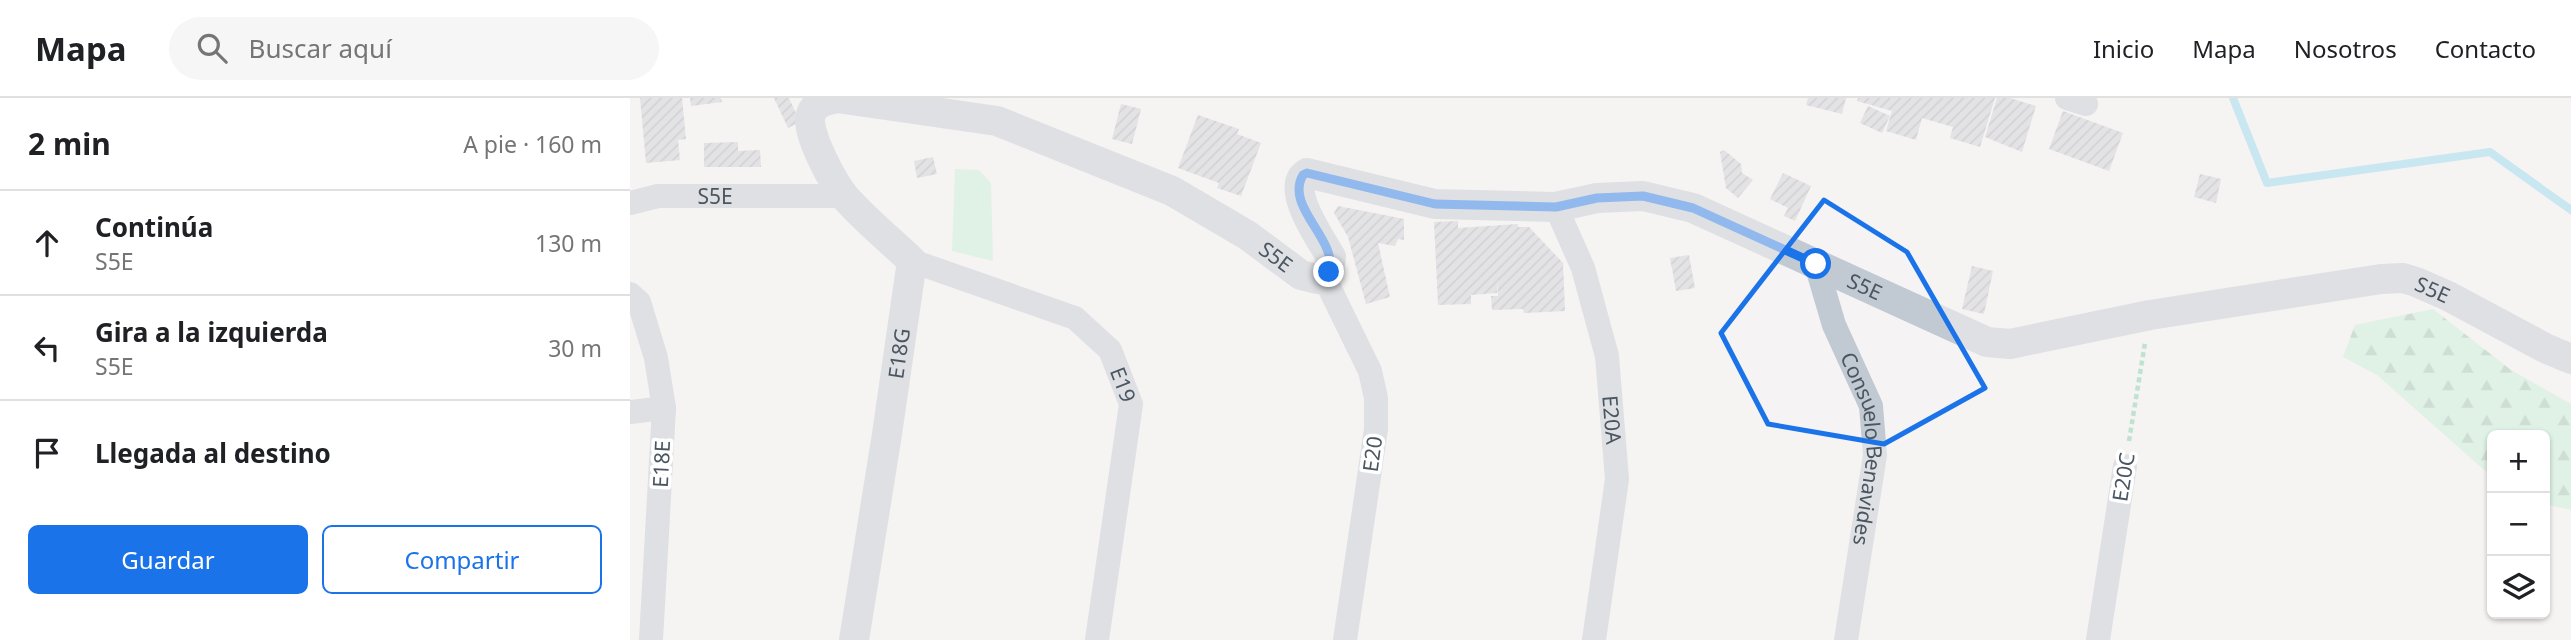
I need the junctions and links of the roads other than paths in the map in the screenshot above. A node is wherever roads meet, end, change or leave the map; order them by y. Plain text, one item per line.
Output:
1 (843, 196) junction
2 (630, 203) edge
3 (1556, 207) junction
4 (912, 261) junction
5 (1816, 264) junction
6 (1324, 278) junction
7 (630, 294) edge
8 (2571, 359) edge
9 (664, 408) junction
10 (630, 412) edge
11 (2125, 466) road end
12 (651, 640) edge
13 (854, 640) edge
14 (1097, 640) edge
15 (1345, 640) edge
16 (1594, 640) edge
17 (1846, 640) edge
18 (2098, 640) edge

1 - 2 street, S5E
1 - 4 street
1 - 6 street, S5E
3 - 5 street, S5E
3 - 6 street, S5E
3 - 16 street, E20A
4 - 13 street, E18G
4 - 14 street, E19
5 - 8 street, S5E
5 - 17 street, Consuelo Benavides
6 - 15 street, E20
7 - 9 street, E18E
9 - 10 street
9 - 12 street, E18E
11 - 18 street, E20C

